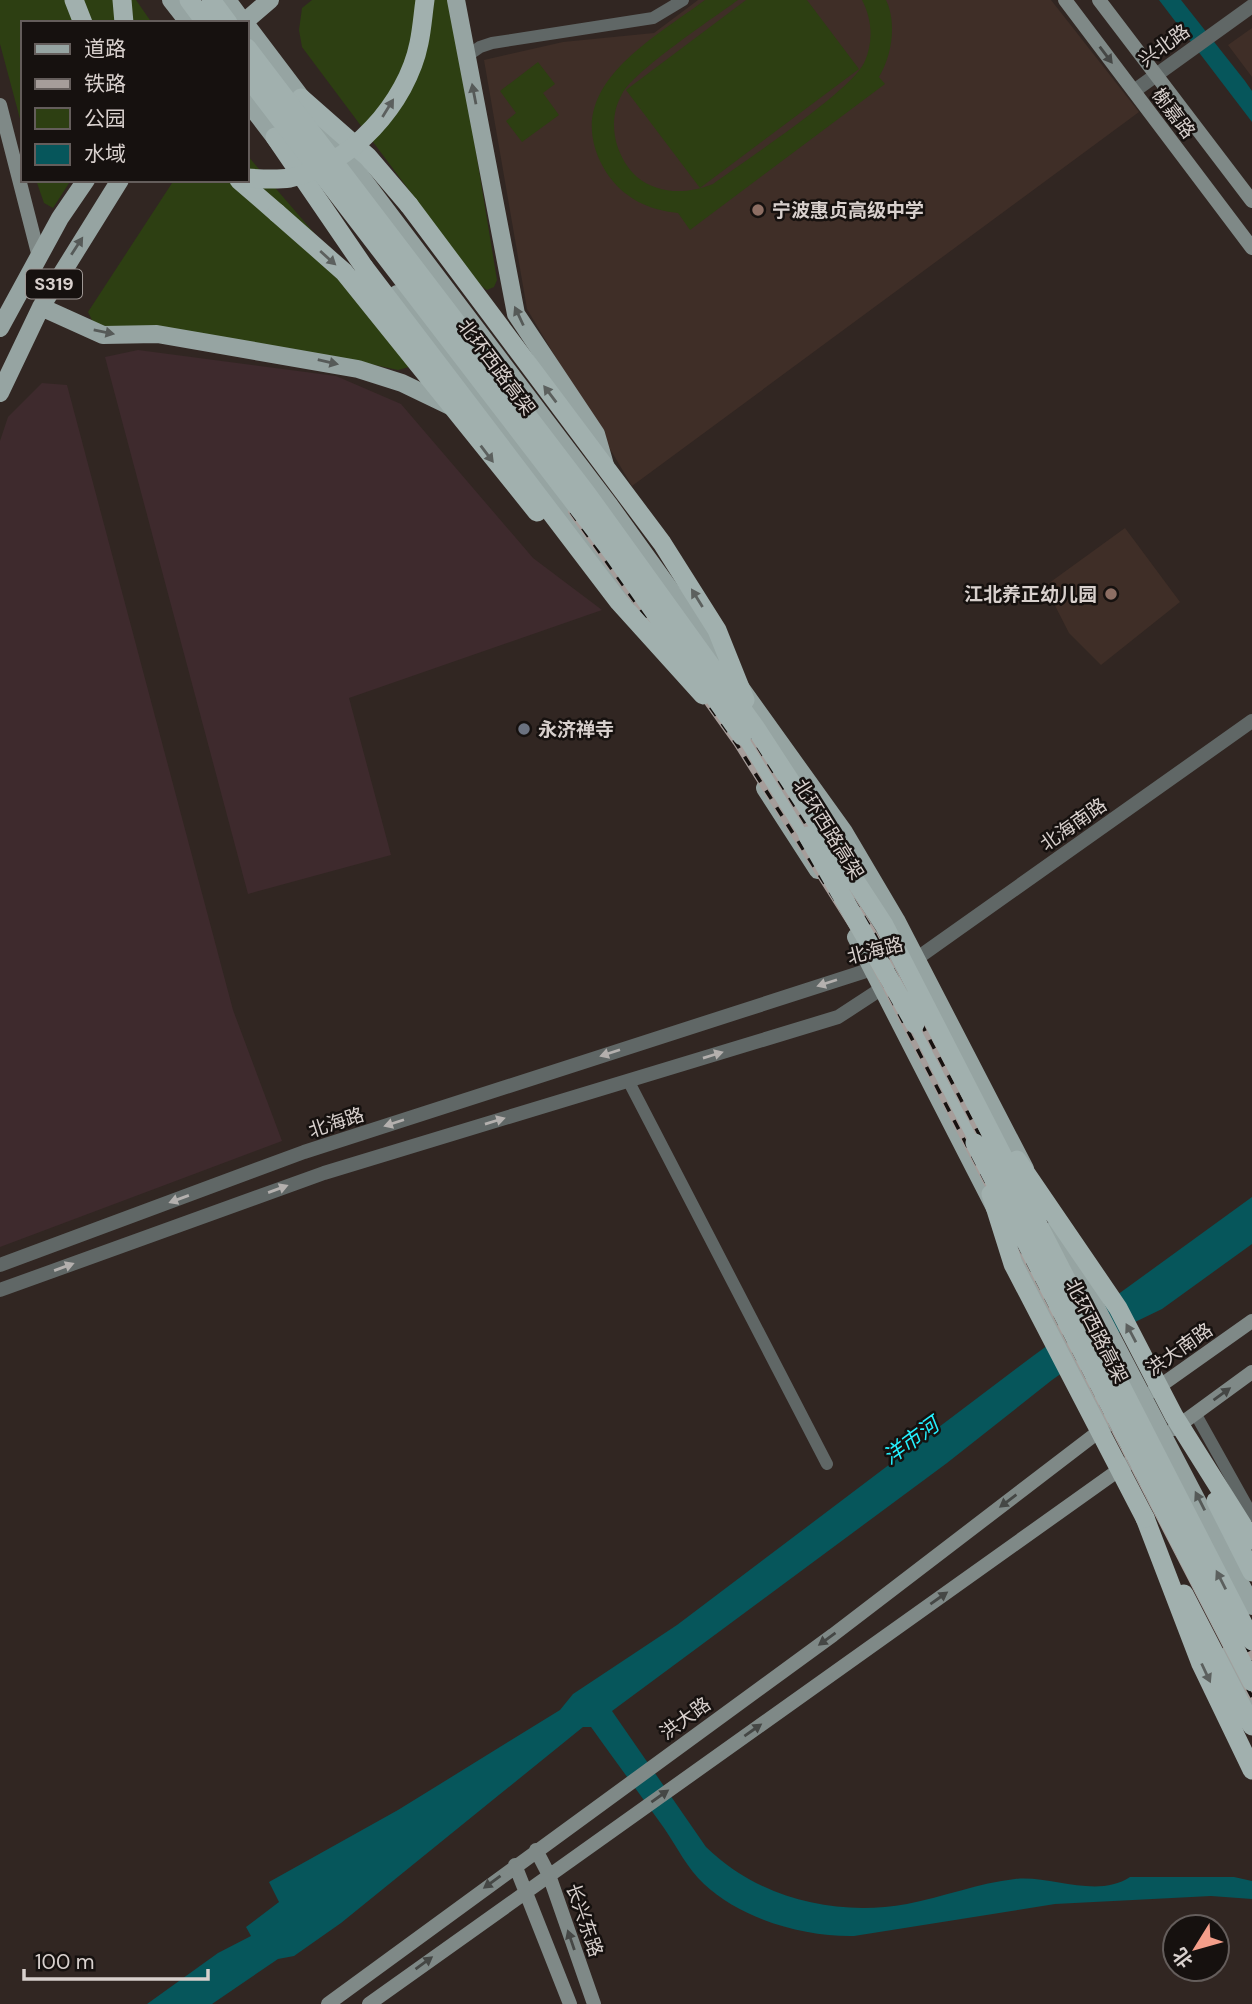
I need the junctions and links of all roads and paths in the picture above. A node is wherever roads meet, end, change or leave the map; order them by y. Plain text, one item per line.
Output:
1 (74, 0) edge
2 (122, 0) edge
3 (171, 0) edge
4 (189, 0) edge
5 (211, 0) edge
6 (228, 0) edge
7 (270, 0) edge
8 (425, 0) edge
9 (456, 0) edge
10 (683, 0) edge
11 (1065, 0) edge
12 (1099, 0) edge
13 (1247, 10) edge
14 (82, 21) edge
15 (124, 21) edge
16 (187, 21) edge
17 (205, 21) edge
18 (208, 21) edge
19 (227, 21) edge
20 (243, 21) edge
21 (248, 21) edge
22 (248, 28) edge
23 (248, 49) edge
24 (467, 57) junction
25 (1160, 70) junction
26 (248, 77) edge
27 (1134, 91) junction
28 (301, 98) junction
29 (248, 102) edge
30 (0, 106) edge
31 (275, 137) junction
32 (248, 178) edge
33 (85, 182) edge
34 (119, 182) edge
35 (241, 182) edge
36 (1252, 201) edge
37 (1252, 248) edge
38 (39, 257) junction
39 (41, 307) junction
40 (0, 328) edge
41 (0, 393) edge
42 (503, 432) junction
43 (610, 506) junction
44 (590, 564) junction
45 (1252, 721) edge
46 (749, 732) junction
47 (916, 958) junction
48 (872, 969) junction
49 (883, 990) junction
50 (630, 1084) dead end
51 (975, 1099) junction
52 (975, 1143) junction
53 (0, 1265) edge
54 (0, 1290) edge
55 (1252, 1321) edge
56 (1252, 1372) edge
57 (1144, 1397) junction
58 (1195, 1413) junction
59 (1174, 1416) junction
60 (1109, 1424) junction
61 (1165, 1435) junction
62 (1062, 1460) joint
63 (1130, 1463) junction
64 (827, 1464) dead end
65 (1252, 1515) edge
66 (1145, 1518) junction
67 (1252, 1539) edge
68 (1252, 1572) edge
69 (1252, 1606) edge
70 (1252, 1641) edge
71 (1252, 1682) edge
72 (1252, 1704) edge
73 (1252, 1726) edge
74 (1252, 1770) edge
75 (536, 1850) junction
76 (515, 1865) junction
77 (549, 1875) junction
78 (525, 1891) junction
79 (328, 2004) edge
80 (369, 2004) edge
81 (570, 2004) edge
82 (594, 2004) edge

1 - 14 highway, bridge
2 - 15 highway
3 - 16 main road
4 - 17 highway, bridge
5 - 19 highway, bridge
6 - 18 main road
6 - 20 main road
7 - 21 main road
32 -> 8 highway, bridge
9 - 24 main road
10 - 24 street
11 -> 27 main road, 榭嘉路
12 - 25 main road, 榭嘉路
13 - 25 street, 兴北路
22 - 28 main road
23 - 46 highway, 北环西路高架, bridge
43 -> 24 main road
25 - 27 street, 兴北路
25 - 36 main road, 榭嘉路
26 - 46 highway, 北环西路高架, bridge
27 - 37 main road, 榭嘉路
28 - 43 main road
46 -> 28 highway, bridge
29 - 31 main road
30 - 38 main road
31 - 42 main road
31 - 44 highway, bridge
33 - 38 main road, S319
39 -> 34 main road, S319
35 -> 44 highway, bridge
38 - 40 main road, S319
39 - 41 main road, S319
39 -> 42 main road
42 - 48 main road
43 - 47 main road
44 - 46 highway, bridge
45 - 47 street, 北海南路
46 - 51 highway, 北环西路高架, bridge
46 - 52 highway, 北环西路高架, bridge
47 - 48 street, 北海路
47 - 49 street, 北海路
47 - 57 main road
48 - 49 main road
48 -> 53 street, 北海路
54 -> 49 street, 北海路
49 - 60 main road
50 - 64 street
59 -> 51 highway, bridge
70 -> 51 highway, 北环西路高架, bridge
52 - 66 highway, bridge
52 - 71 highway, 北环西路高架, bridge
55 - 57 main road, 洪大南路
58 -> 56 main road
57 - 60 main road, 洪大南路
57 - 61 main road
58 - 61 main road
58 - 65 street
59 - 67 highway, bridge
59 - 68 highway, bridge
60 - 62 main road, 洪大南路
60 - 63 main road
61 - 63 main road
69 -> 61 main road
62 -> 75 main road, 洪大路
63 - 72 main road
77 -> 63 main road
66 - 73 highway
66 -> 74 highway
75 - 76 main road, 洪大路
75 - 77 main road, 长兴东路
76 - 78 main road
76 -> 79 main road, 洪大路
77 - 78 main road
82 -> 77 main road, 长兴东路
80 -> 78 main road
78 - 81 main road

